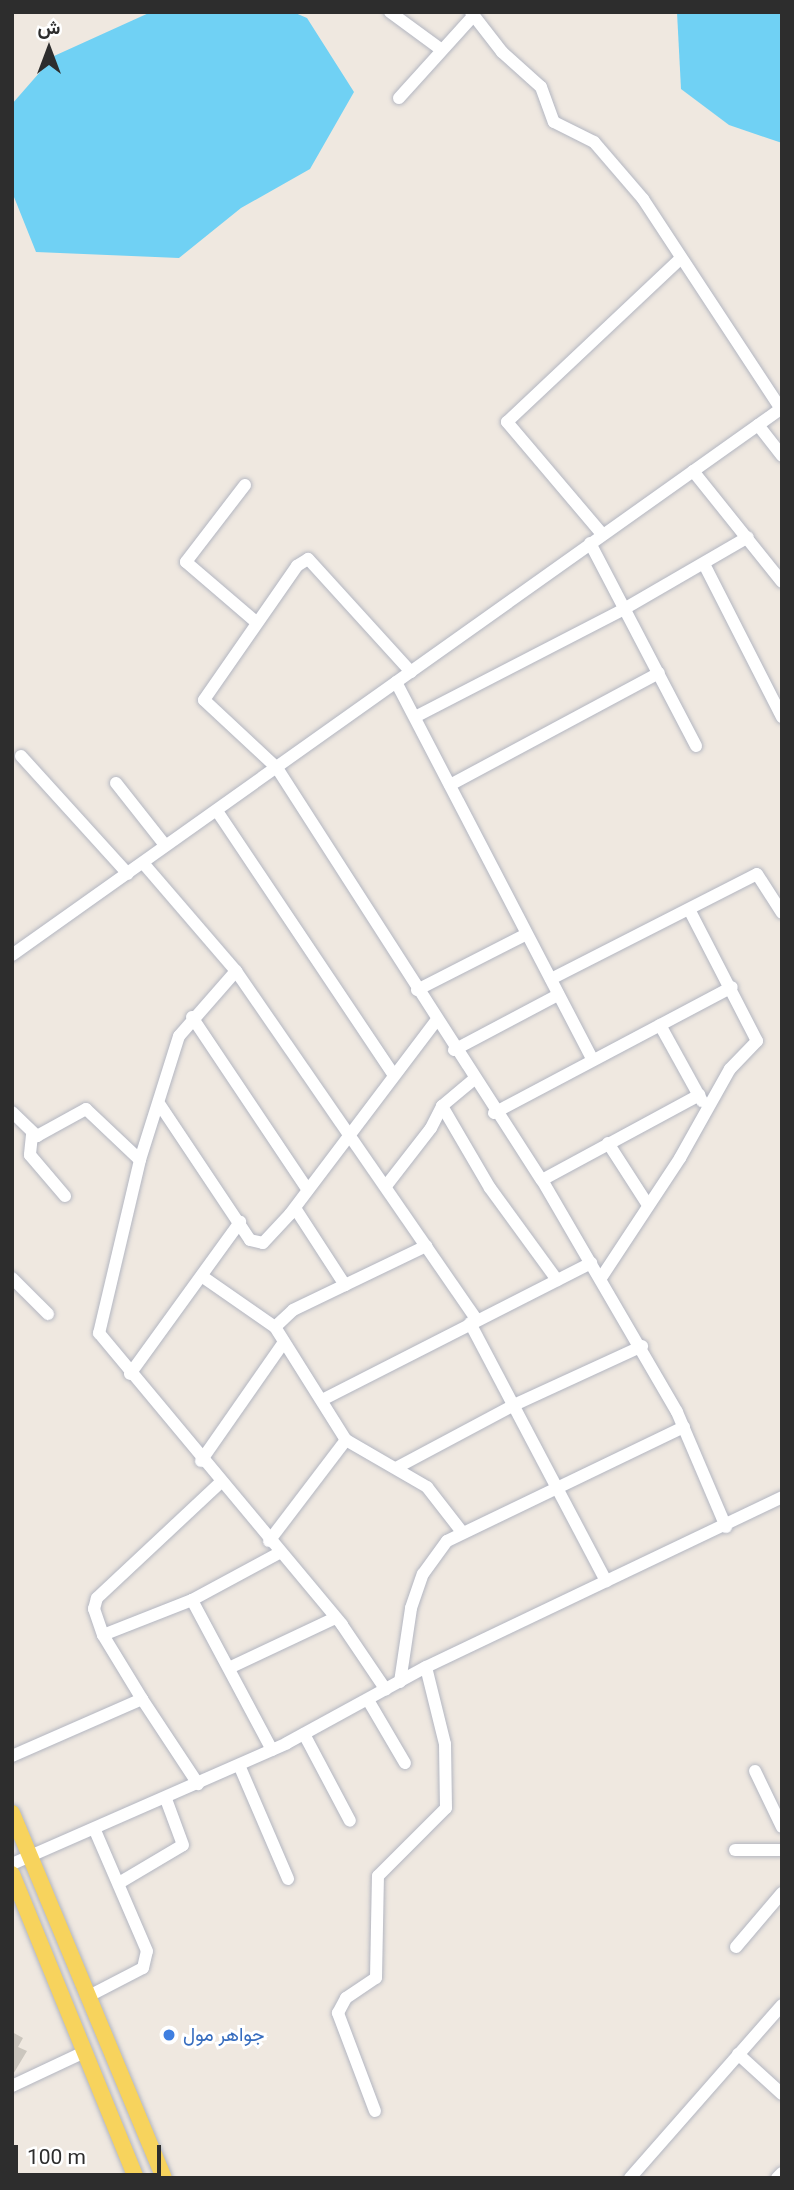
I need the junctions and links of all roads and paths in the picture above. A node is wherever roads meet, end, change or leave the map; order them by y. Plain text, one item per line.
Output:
1 (390, 12) edge
2 (473, 14) edge
3 (442, 50) junction
4 (399, 98) dead end
5 (680, 259) junction
6 (781, 409) edge
7 (758, 425) junction
8 (782, 456) edge
9 (693, 471) junction
10 (245, 485) dead end
11 (602, 534) junction
12 (748, 537) junction
13 (590, 542) junction
14 (704, 564) junction
15 (782, 582) edge
16 (624, 609) junction
17 (256, 622) junction
18 (411, 672) junction
19 (659, 673) junction
20 (396, 682) junction
21 (415, 717) junction
22 (782, 718) edge
23 (696, 746) dead end
24 (21, 756) dead end
25 (277, 768) junction
26 (116, 783) dead end
27 (450, 785) junction
28 (217, 811) junction
29 (164, 845) junction
30 (143, 863) junction
31 (128, 874) junction
32 (690, 911) junction
33 (782, 913) edge
34 (527, 934) junction
35 (12, 956) edge
36 (236, 971) junction
37 (551, 979) junction
38 (732, 987) junction
39 (417, 990) junction
40 (558, 995) junction
41 (192, 1017) junction
42 (436, 1021) junction
43 (660, 1025) junction
44 (454, 1050) junction
45 (593, 1060) junction
46 (393, 1074) junction
47 (474, 1080) junction
48 (699, 1095) junction
49 (160, 1105) junction
50 (442, 1106) junction
51 (708, 1110) junction
52 (12, 1112) edge
53 (494, 1113) junction
54 (350, 1133) junction
55 (32, 1135) junction
56 (608, 1143) junction
57 (140, 1160) junction
58 (542, 1180) junction
59 (386, 1186) junction
60 (308, 1191) junction
61 (65, 1196) dead end
62 (648, 1205) junction
63 (295, 1208) junction
64 (240, 1222) junction
65 (426, 1246) junction
66 (591, 1263) junction
67 (203, 1277) junction
68 (12, 1278) edge
69 (601, 1278) junction
70 (557, 1280) junction
71 (345, 1285) junction
72 (48, 1314) dead end
73 (473, 1321) junction
74 (275, 1327) junction
75 (282, 1345) junction
76 (642, 1346) junction
77 (130, 1374) junction
78 (324, 1399) junction
79 (514, 1405) junction
80 (684, 1427) junction
81 (346, 1440) junction
82 (201, 1461) junction
83 (398, 1467) junction
84 (220, 1483) junction
85 (560, 1487) junction
86 (782, 1497) edge
87 (726, 1527) junction
88 (462, 1532) junction
89 (269, 1541) junction
90 (279, 1553) junction
91 (606, 1581) junction
92 (192, 1600) junction
93 (333, 1619) junction
94 (103, 1635) junction
95 (426, 1667) junction
96 (229, 1668) junction
97 (400, 1682) junction
98 (386, 1690) junction
99 (142, 1699) junction
100 (368, 1700) junction
101 (304, 1734) junction
102 (272, 1750) junction
103 (12, 1756) edge
104 (405, 1763) dead end
105 (239, 1765) junction
106 (755, 1771) dead end
107 (198, 1784) junction
108 (166, 1799) junction
109 (12, 1813) edge
110 (350, 1821) dead end
111 (782, 1827) edge
112 (95, 1830) junction
113 (735, 1850) dead end
114 (782, 1850) edge
115 (29, 1856) junction
116 (12, 1864) edge
117 (12, 1874) edge
118 (288, 1880) dead end
119 (119, 1883) junction
120 (782, 1893) edge
121 (736, 1947) dead end
122 (87, 1997) junction
123 (782, 2005) edge
124 (82, 2053) junction
125 (738, 2054) junction
126 (12, 2086) edge
127 (782, 2094) edge
128 (375, 2111) dead end
129 (782, 2173) edge
130 (136, 2178) edge
131 (164, 2178) edge
132 (630, 2178) edge
133 (777, 2178) edge

1 - 3 street
2 - 3 street
2 - 5 street
3 - 4 street
5 - 6 street
5 - 11 street
6 - 7 street
7 - 8 street
7 - 9 street
9 - 11 street
9 - 12 street
10 - 17 street
11 - 13 street
12 - 14 street
12 - 15 street
13 - 16 street
13 - 18 street
14 - 16 street
14 - 22 street
16 - 19 street
16 - 21 street
17 - 18 street
17 - 25 street
18 - 20 street
19 - 23 street
19 - 27 street
20 - 21 street
20 - 25 street
21 - 27 street
24 - 31 street
25 - 28 street
25 - 39 street
26 - 29 street
27 - 34 street
28 - 29 street
28 - 46 street
29 - 30 street
30 - 31 street
30 - 36 street
31 - 35 street
32 - 33 street
32 - 37 street
32 - 38 street
34 - 37 street
34 - 39 street
36 - 41 street
36 - 54 street
37 - 40 street
38 - 43 street
38 - 51 street
39 - 42 street
40 - 44 street
40 - 45 street
41 - 49 street
41 - 60 street
42 - 44 street
42 - 46 street
43 - 45 street
43 - 48 street
44 - 47 street
45 - 53 street
46 - 54 street
47 - 50 street
47 - 53 street
48 - 51 street
48 - 56 street
49 - 57 street
49 - 64 street
50 - 59 street
50 - 70 street
51 - 62 street
52 - 55 street
53 - 58 street
54 - 59 street
54 - 60 street
55 - 57 street
55 - 61 street
56 - 58 street
56 - 62 street
57 - 77 street
58 - 66 street
59 - 65 street
60 - 63 street
62 - 69 street
63 - 64 street
63 - 71 street
64 - 67 street
65 - 71 street
65 - 73 street
66 - 69 street
66 - 70 street
67 - 74 street
67 - 77 street
68 - 72 street
69 - 76 street
70 - 73 street
71 - 74 street
73 - 78 street
73 - 79 street
74 - 75 street
75 - 78 street
75 - 82 street
76 - 79 street
76 - 80 street
77 - 82 street
78 - 81 street
79 - 83 street
79 - 85 street
80 - 85 street
80 - 87 street
81 - 83 street
81 - 89 street
82 - 84 street
83 - 88 street
84 - 89 street
84 - 94 street
85 - 88 street
85 - 91 street
86 - 87 street
87 - 91 street
88 - 97 street
89 - 90 street
90 - 92 street
90 - 93 street
91 - 95 street
92 - 94 street
92 - 96 street
93 - 96 street
93 - 98 street
94 - 99 street
95 - 97 street
95 - 128 street
96 - 102 street
97 - 98 street
98 - 100 street
99 - 103 street
99 - 107 street
100 - 101 street
100 - 104 street
101 - 102 street
101 - 110 street
102 - 105 street
105 - 107 street
105 - 118 street
106 - 111 street
107 - 108 street
108 - 112 street
108 - 119 street
109 - 115 main road
112 - 115 street
112 - 119 street
113 - 114 street
115 - 116 street
115 - 122 main road
117 - 124 main road
119 - 122 street
120 - 121 street
122 - 131 main road
123 - 125 street
124 - 126 street
124 - 130 main road
125 - 127 street
125 - 132 street
129 - 133 street

